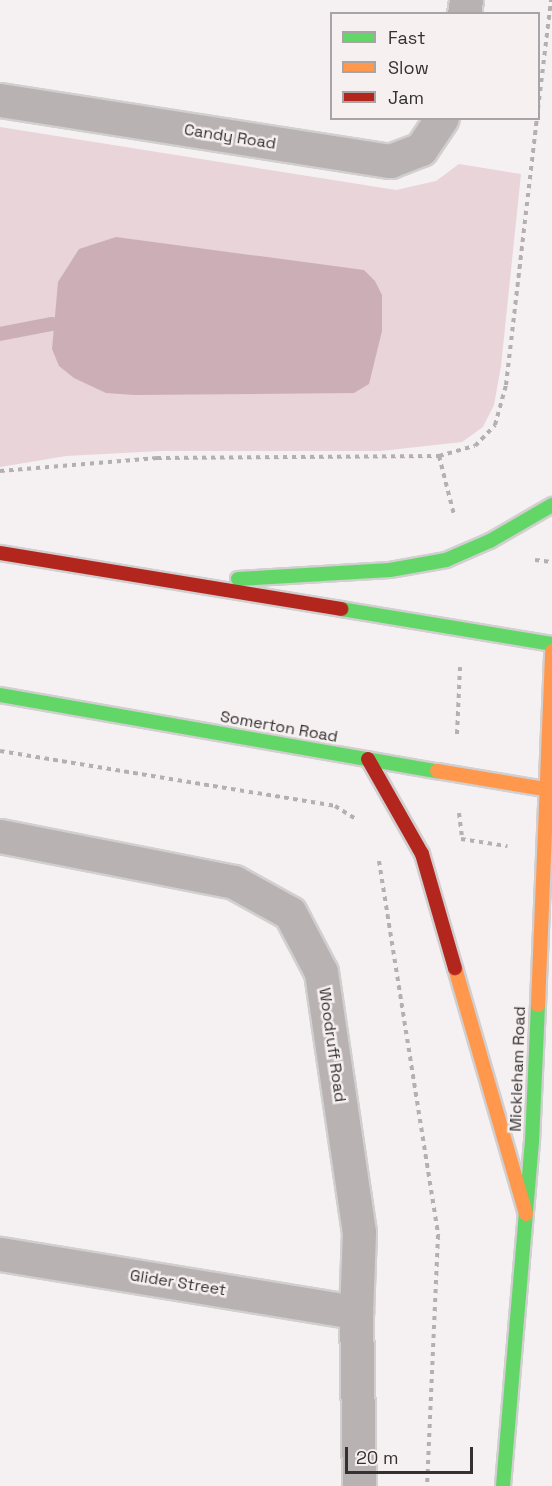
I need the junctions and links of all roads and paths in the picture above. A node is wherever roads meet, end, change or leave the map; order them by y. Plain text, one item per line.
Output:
1 (551, 0) edge
2 (540, 92) edge
3 (0, 100) edge
4 (441, 120) edge
5 (537, 120) edge
6 (0, 471) edge
7 (552, 506) edge
8 (0, 553) edge
9 (180, 583) junction
10 (462, 629) junction
11 (552, 644) edge
12 (552, 651) edge
13 (0, 695) edge
14 (368, 759) junction
15 (455, 774) junction
16 (548, 790) edge
17 (0, 836) edge
18 (462, 838) junction
19 (542, 852) junction
20 (422, 854) junction
21 (381, 867) dead end
22 (526, 1216) junction
23 (0, 1254) edge
24 (356, 1312) junction
25 (359, 1486) edge
26 (503, 1486) edge

1 - 2 path
3 - 4 street, Candy Road
5 - 6 path
7 - 9 main road
8 - 9 main road
9 - 10 main road
10 - 11 main road
10 - 15 path
12 - 16 main road, Mickleham Road
13 - 14 main road, Somerton Road
14 - 15 main road, Somerton Road
14 - 20 main road
15 - 16 main road, Somerton Road
15 - 18 path
16 - 19 main road, Mickleham Road
17 - 24 street, Woodruff Road
18 - 19 path
18 - 20 path
19 - 22 main road, Mickleham Road
20 - 21 path
20 - 22 main road
22 - 26 main road, Mickleham Road
23 - 24 street, Glider Street
24 - 25 street, Woodruff Road

